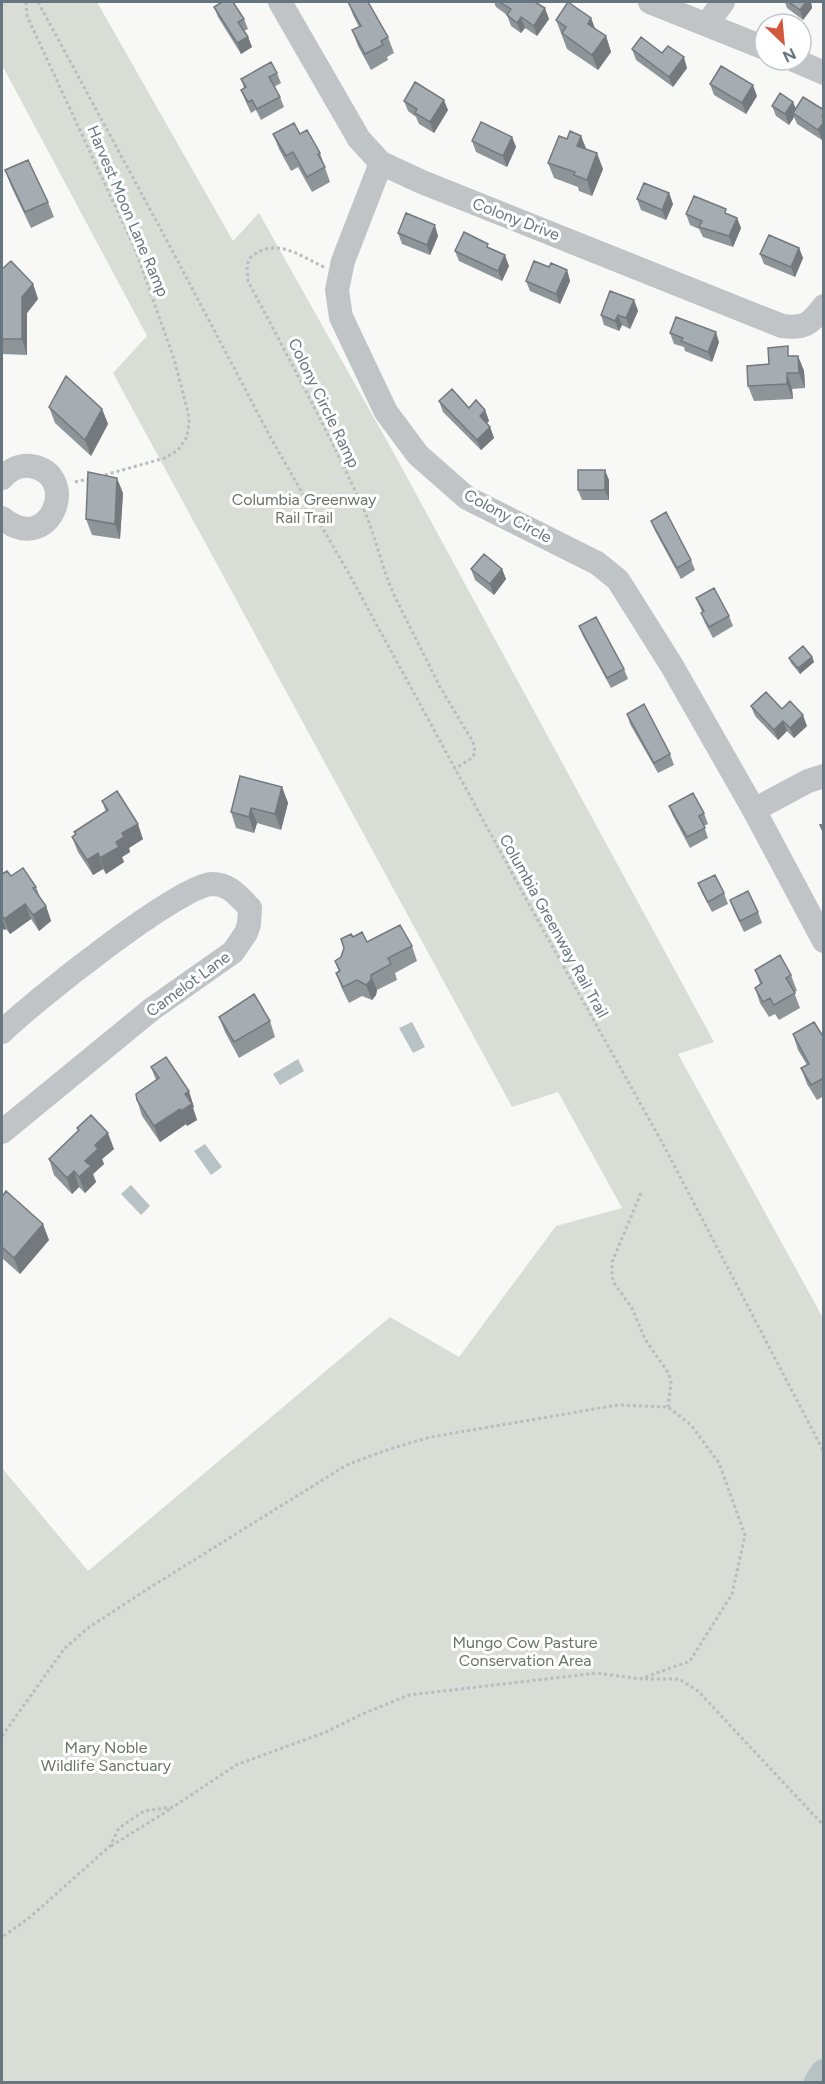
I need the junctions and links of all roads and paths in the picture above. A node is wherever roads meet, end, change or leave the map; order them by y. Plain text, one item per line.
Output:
1 (26, 2) edge
2 (38, 2) edge
3 (280, 2) edge
4 (650, 2) edge
5 (723, 2) edge
6 (707, 24) junction
7 (753, 43) edge
8 (381, 163) junction
9 (339, 274) junction
10 (824, 306) edge
11 (2, 478) edge
12 (56, 486) junction
13 (2, 518) edge
14 (454, 770) junction
15 (824, 776) edge
16 (754, 810) junction
17 (824, 941) edge
18 (2, 1032) edge
19 (4, 1125) edge
20 (641, 1193) dead end
21 (668, 1407) junction
22 (824, 1452) edge
23 (640, 1679) junction
24 (2, 1736) edge
25 (173, 1807) junction
26 (824, 1826) edge
27 (110, 1846) junction
28 (2, 1937) edge

1 - 12 path, Harvest Moon Lane Ramp
2 - 14 path, Columbia Greenway Rail Trail
3 - 8 street, Colony Drive
4 - 6 street
5 - 6 street
6 - 7 street
8 - 9 street, Colony Circle
8 - 10 street, Colony Drive
9 - 14 path, Colony Circle Ramp
9 - 16 street, Colony Circle
11 - 12 street
12 - 13 street
14 - 22 path, Columbia Greenway Rail Trail
15 - 16 street
16 - 17 street, Colony Circle
18 - 19 street, Camelot Lane
20 - 21 path
21 - 23 path
21 - 24 path
23 - 25 path
23 - 26 path
25 - 27 path
25 - 27 path
27 - 28 path

